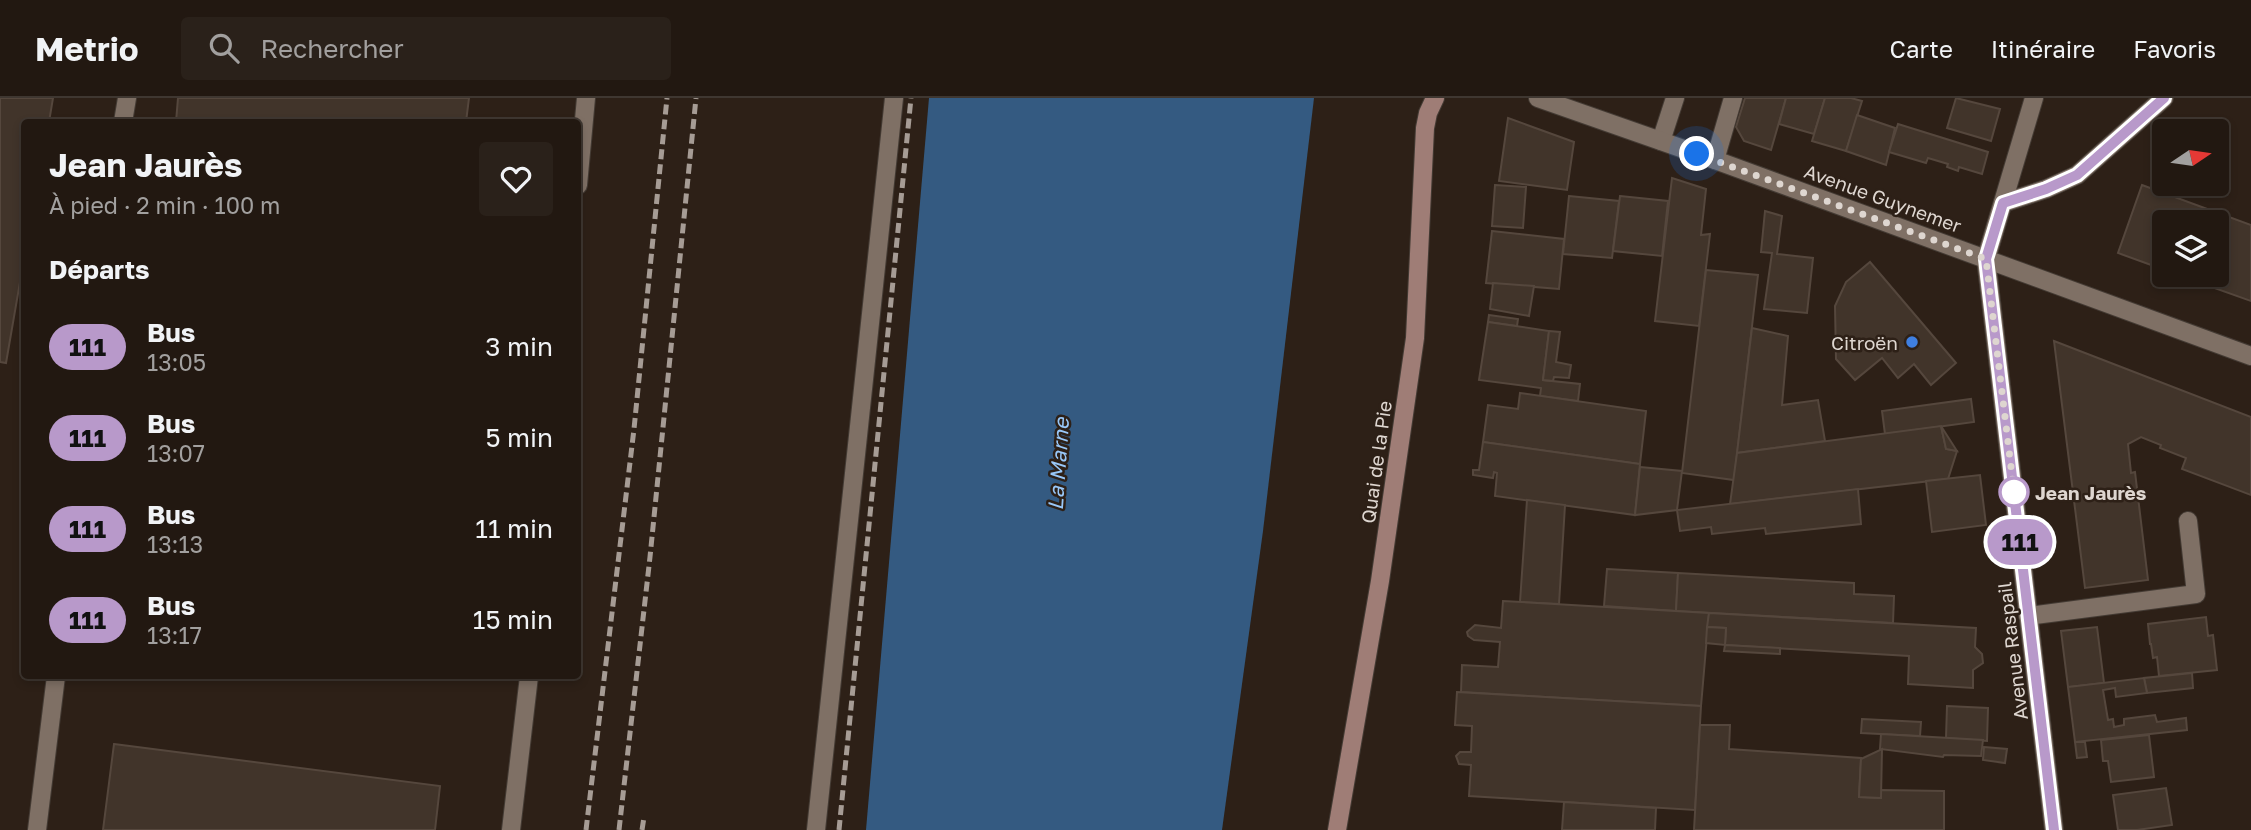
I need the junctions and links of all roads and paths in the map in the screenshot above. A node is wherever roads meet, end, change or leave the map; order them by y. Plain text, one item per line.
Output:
1 (127, 98) edge
2 (586, 98) edge
3 (894, 98) edge
4 (1435, 98) edge
5 (1538, 98) edge
6 (1675, 98) edge
7 (1733, 98) edge
8 (2034, 98) edge
9 (2164, 98) edge
10 (124, 119) edge
11 (1661, 141) junction
12 (581, 152) edge
13 (1715, 160) junction
14 (2003, 203) junction
15 (1986, 259) junction
16 (2251, 356) edge
17 (2188, 520) dead end
18 (2028, 616) junction
19 (56, 679) edge
20 (529, 679) edge
21 (37, 830) edge
22 (512, 830) edge
23 (816, 830) edge
24 (1338, 830) edge
25 (2054, 830) edge

1 - 10 street
2 - 12 street
3 - 23 street
4 - 24 street, Quai de la Pie
5 - 11 street, Avenue Guynemer
6 - 11 street
7 - 13 street
8 - 14 street
9 - 14 street
11 - 13 street, Avenue Guynemer
13 - 15 street, Avenue Guynemer
14 - 15 street
15 - 16 street, Avenue Guynemer
15 - 18 street, Avenue Raspail
17 - 18 street
18 - 25 street, Avenue Raspail
19 - 21 street
20 - 22 street

